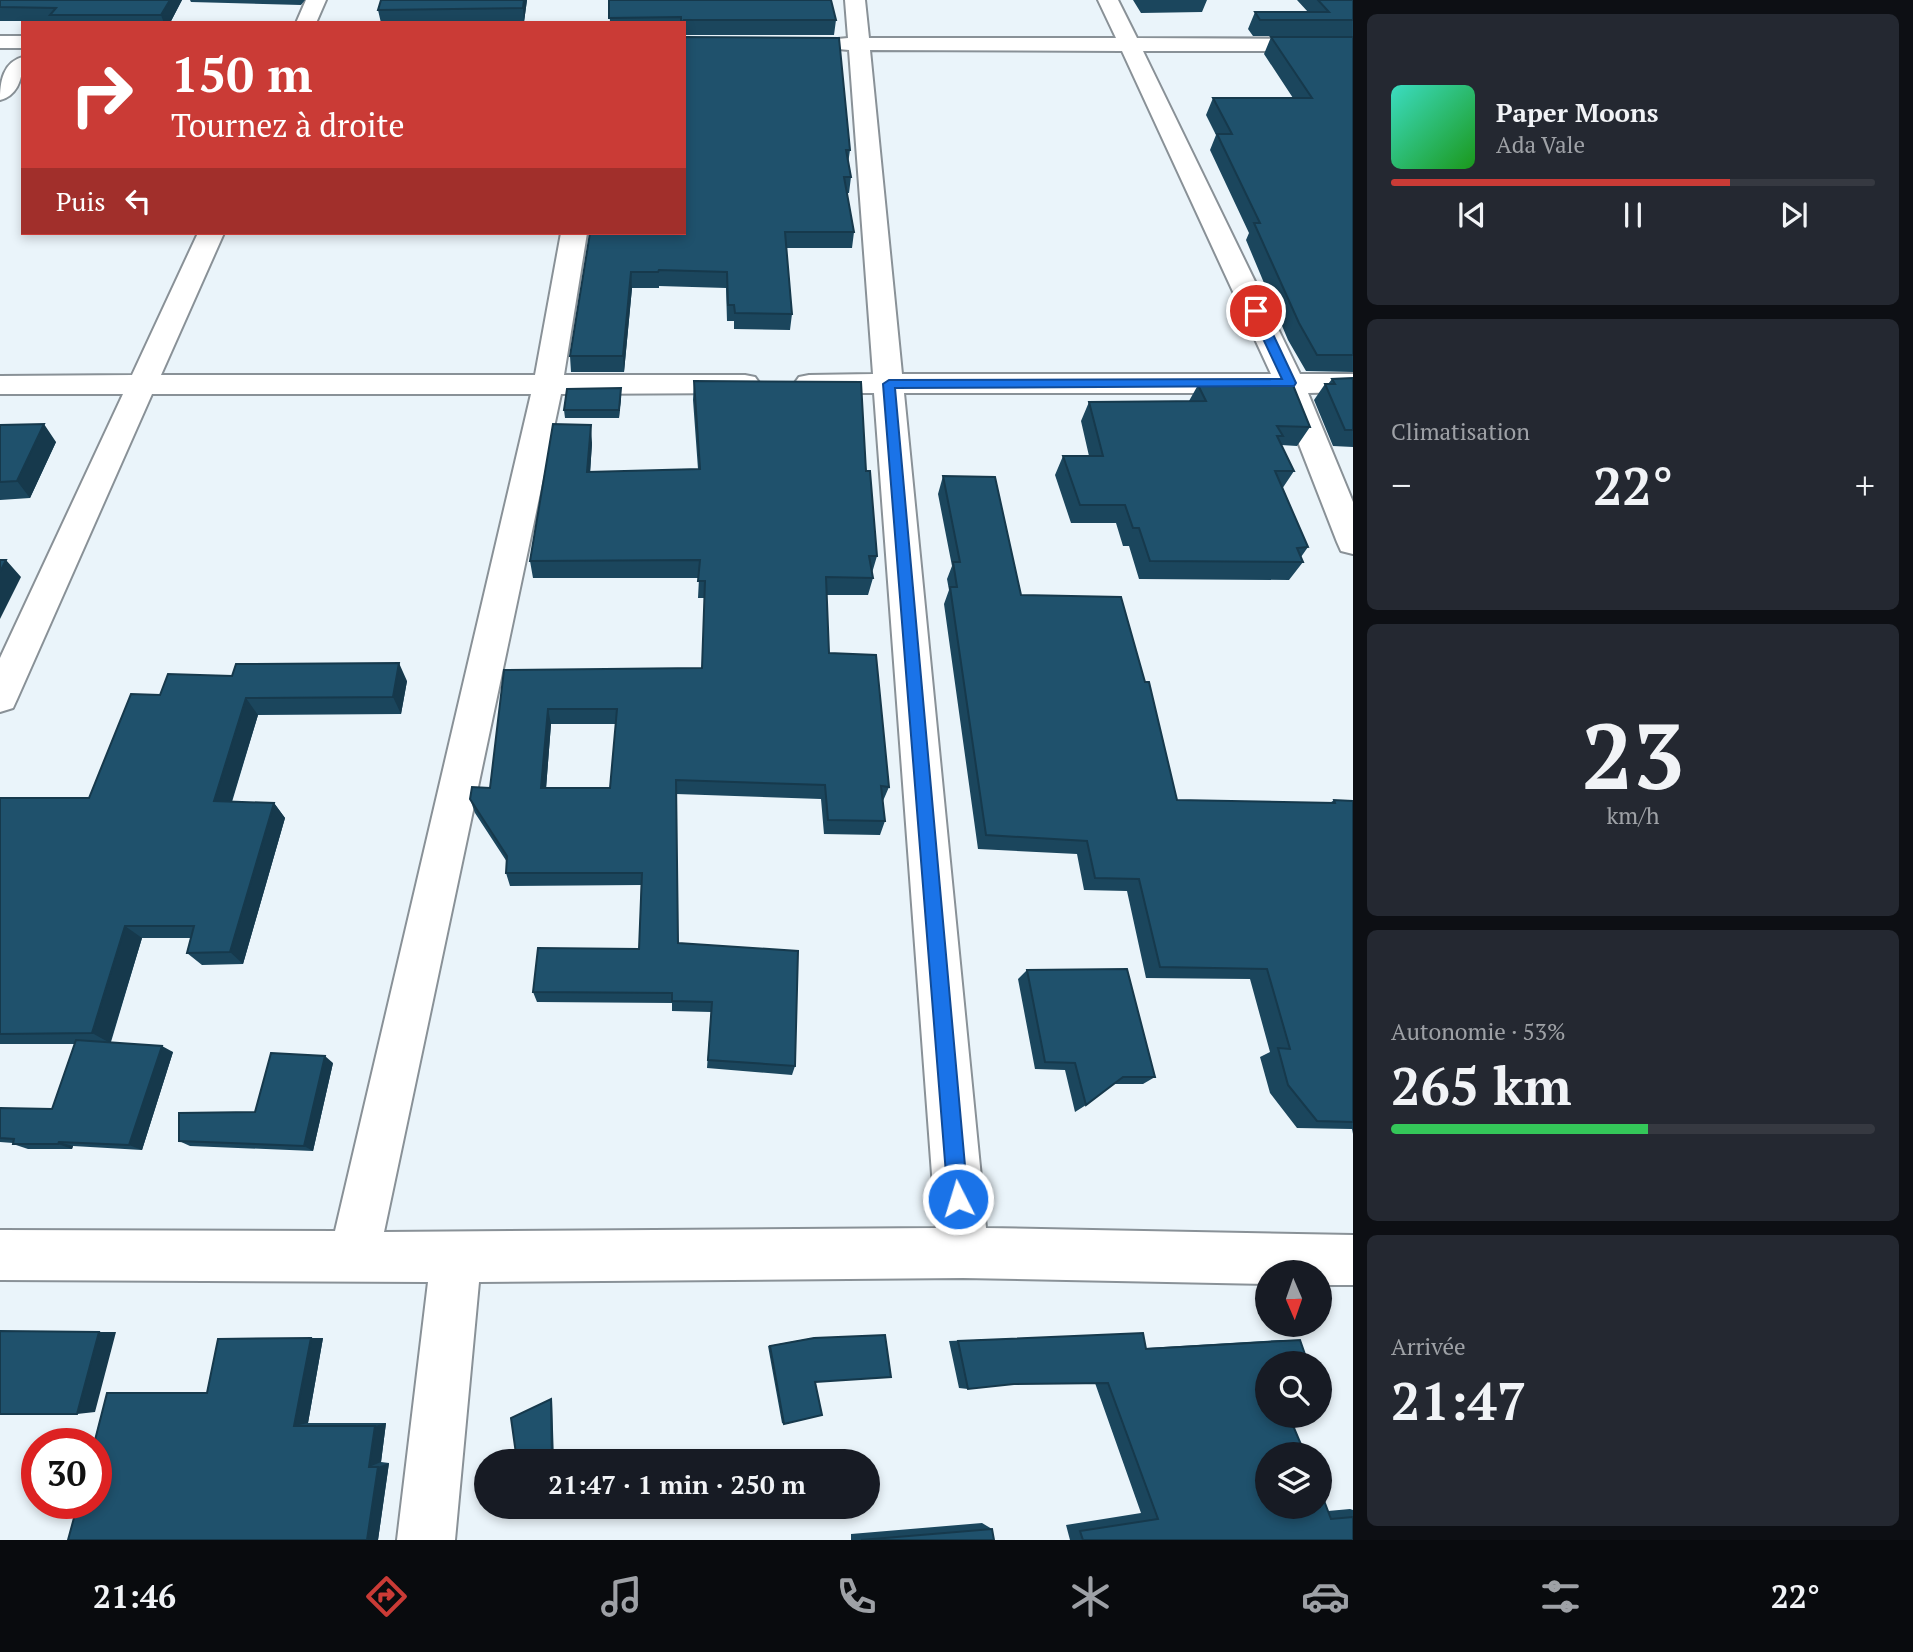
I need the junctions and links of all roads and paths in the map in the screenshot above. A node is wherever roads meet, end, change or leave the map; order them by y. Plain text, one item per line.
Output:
1 (316, 0) edge
2 (855, 0) edge
3 (1108, 0) edge
4 (307, 21) edge
5 (0, 42) edge
6 (21, 42) edge
7 (819, 44) edge
8 (859, 44) junction
9 (1131, 45) junction
10 (1353, 45) edge
11 (21, 66) edge
12 (0, 93) edge
13 (210, 235) edge
14 (574, 235) edge
15 (1290, 383) junction
16 (1353, 383) edge
17 (548, 384) junction
18 (889, 384) junction
19 (0, 385) edge
20 (142, 385) junction
21 (1353, 542) edge
22 (0, 697) edge
23 (963, 1253) junction
24 (0, 1255) edge
25 (354, 1257) junction
26 (456, 1257) junction
27 (1353, 1260) edge
28 (426, 1540) edge

1 - 4 street
2 - 8 street
3 - 9 street
5 - 6 street
7 - 8 street
8 - 9 street
8 - 18 street
9 - 10 street
9 - 15 street
11 - 12 street
13 - 20 street
14 - 17 street
15 - 16 street
15 - 18 street
15 - 21 street
17 - 18 street
17 - 20 street
17 - 25 street
18 - 23 street
19 - 20 street
20 - 22 street
23 - 26 street
23 - 27 street
24 - 25 street
25 - 26 street
26 - 28 street

